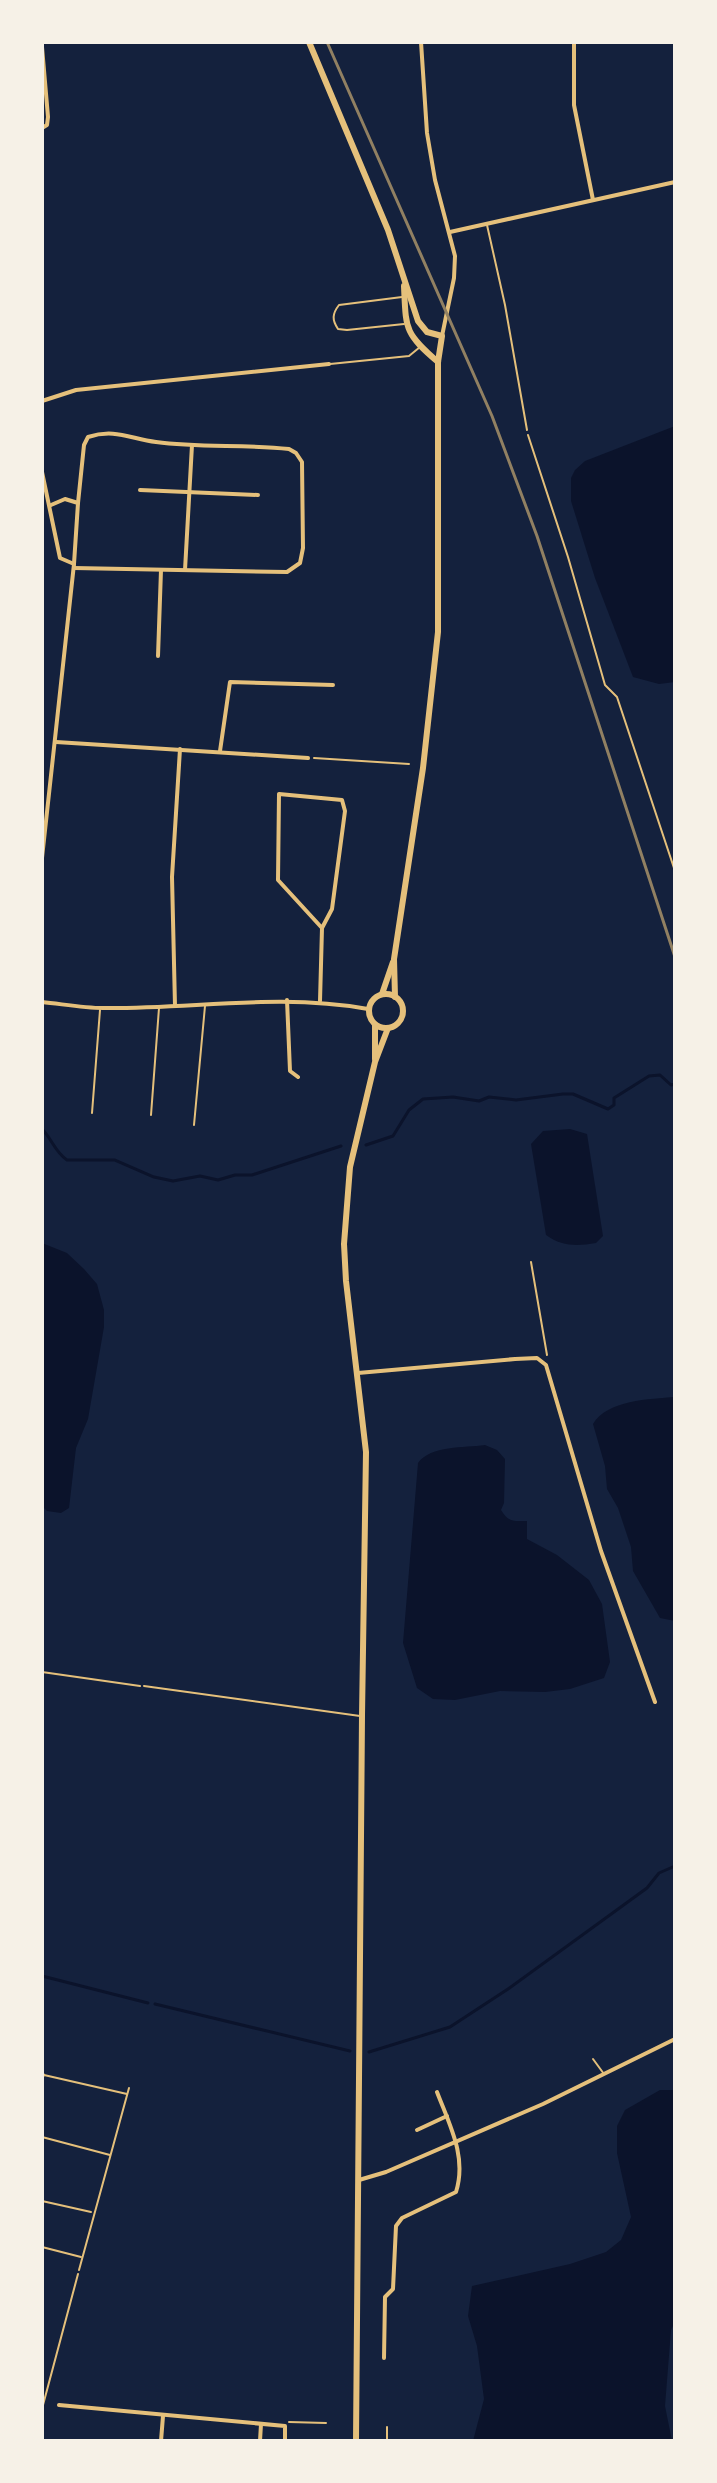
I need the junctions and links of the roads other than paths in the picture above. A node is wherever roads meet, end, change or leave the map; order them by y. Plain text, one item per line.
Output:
1 (309, 42) edge
2 (421, 42) edge
3 (574, 42) edge
4 (42, 47) edge
5 (44, 126) edge
6 (675, 182) edge
7 (593, 200) junction
8 (487, 224) junction
9 (450, 232) junction
10 (407, 296) junction
11 (405, 324) junction
12 (442, 336) junction
13 (420, 347) junction
14 (438, 362) junction
15 (329, 364) joint
16 (42, 401) edge
17 (527, 430) road end
18 (192, 444) junction
19 (42, 472) edge
20 (140, 490) dead end
21 (190, 493) junction
22 (258, 495) dead end
23 (78, 503) junction
24 (50, 506) junction
25 (74, 566) junction
26 (161, 570) junction
27 (185, 570) junction
28 (158, 656) dead end
29 (333, 685) dead end
30 (56, 742) junction
31 (180, 749) junction
32 (220, 751) junction
33 (308, 758) road end
34 (42, 858) edge
35 (322, 928) junction
36 (394, 959) junction
37 (382, 994) junction
38 (395, 997) junction
39 (287, 1000) junction
40 (320, 1001) junction
41 (42, 1002) edge
42 (205, 1005) junction
43 (175, 1006) junction
44 (159, 1007) junction
45 (100, 1008) junction
46 (368, 1009) junction
47 (375, 1025) junction
48 (388, 1028) junction
49 (375, 1062) junction
50 (298, 1077) dead end
51 (92, 1113) dead end
52 (151, 1115) dead end
53 (194, 1125) dead end
54 (358, 1373) junction
55 (144, 1686) road end
56 (655, 1702) dead end
57 (362, 1716) junction
58 (675, 2039) edge
59 (593, 2059) dead end
60 (42, 2075) edge
61 (605, 2075) junction
62 (129, 2088) dead end
63 (437, 2092) dead end
64 (127, 2094) junction
65 (447, 2116) junction
66 (417, 2130) dead end
67 (42, 2137) edge
68 (457, 2141) junction
69 (111, 2156) junction
70 (359, 2180) junction
71 (42, 2201) edge
72 (94, 2213) junction
73 (42, 2247) edge
74 (82, 2258) junction
75 (79, 2270) road end
76 (384, 2358) dead end
77 (59, 2405) dead end
78 (163, 2416) junction
79 (261, 2424) junction
80 (387, 2427) dead end
81 (161, 2441) edge
82 (260, 2441) edge
83 (285, 2441) edge
84 (356, 2441) edge
85 (387, 2441) edge

1 - 10 main road
2 - 9 street
3 - 7 street
4 - 5 street
6 - 7 street
7 - 8 street
8 - 9 street
8 - 17 lane
9 - 12 street
10 - 11 main road
10 - 11 lane
10 - 12 main road
11 - 13 main road
12 - 14 main road
13 - 14 main road
13 - 15 lane
14 - 36 main road
15 - 16 street
18 - 21 street
18 - 23 street
18 - 27 street
19 - 24 street
20 - 21 street
21 - 22 street
21 - 27 street
23 - 24 street
23 - 25 street
24 - 25 street
25 - 26 street
25 - 30 street
26 - 27 street
26 - 28 street
29 - 32 street
30 - 31 street
30 - 34 street
31 - 32 street
31 - 43 street
32 - 33 street
35 - 35 street
35 - 40 street
36 - 37 main road
36 - 38 main road
37 - 38 main road
37 - 46 main road
38 - 48 main road
39 - 40 street
39 - 42 street
39 - 50 street
40 - 46 street
41 - 45 street
42 - 43 street
42 - 53 lane
43 - 44 street
44 - 45 street
44 - 52 lane
45 - 51 lane
46 - 47 main road
47 - 48 main road
47 - 49 main road
48 - 49 main road
49 - 54 main road
54 - 56 street
54 - 57 main road
55 - 57 lane
57 - 70 main road
58 - 61 street
59 - 61 lane
60 - 64 lane
61 - 68 street
62 - 64 lane
63 - 65 street
64 - 69 lane
65 - 66 street
65 - 68 street
67 - 69 lane
68 - 70 street
68 - 76 street
69 - 72 lane
70 - 84 main road
71 - 72 lane
72 - 74 lane
73 - 74 lane
74 - 75 lane
77 - 78 street
78 - 79 street
78 - 81 street
79 - 82 street
79 - 83 street
80 - 85 lane

